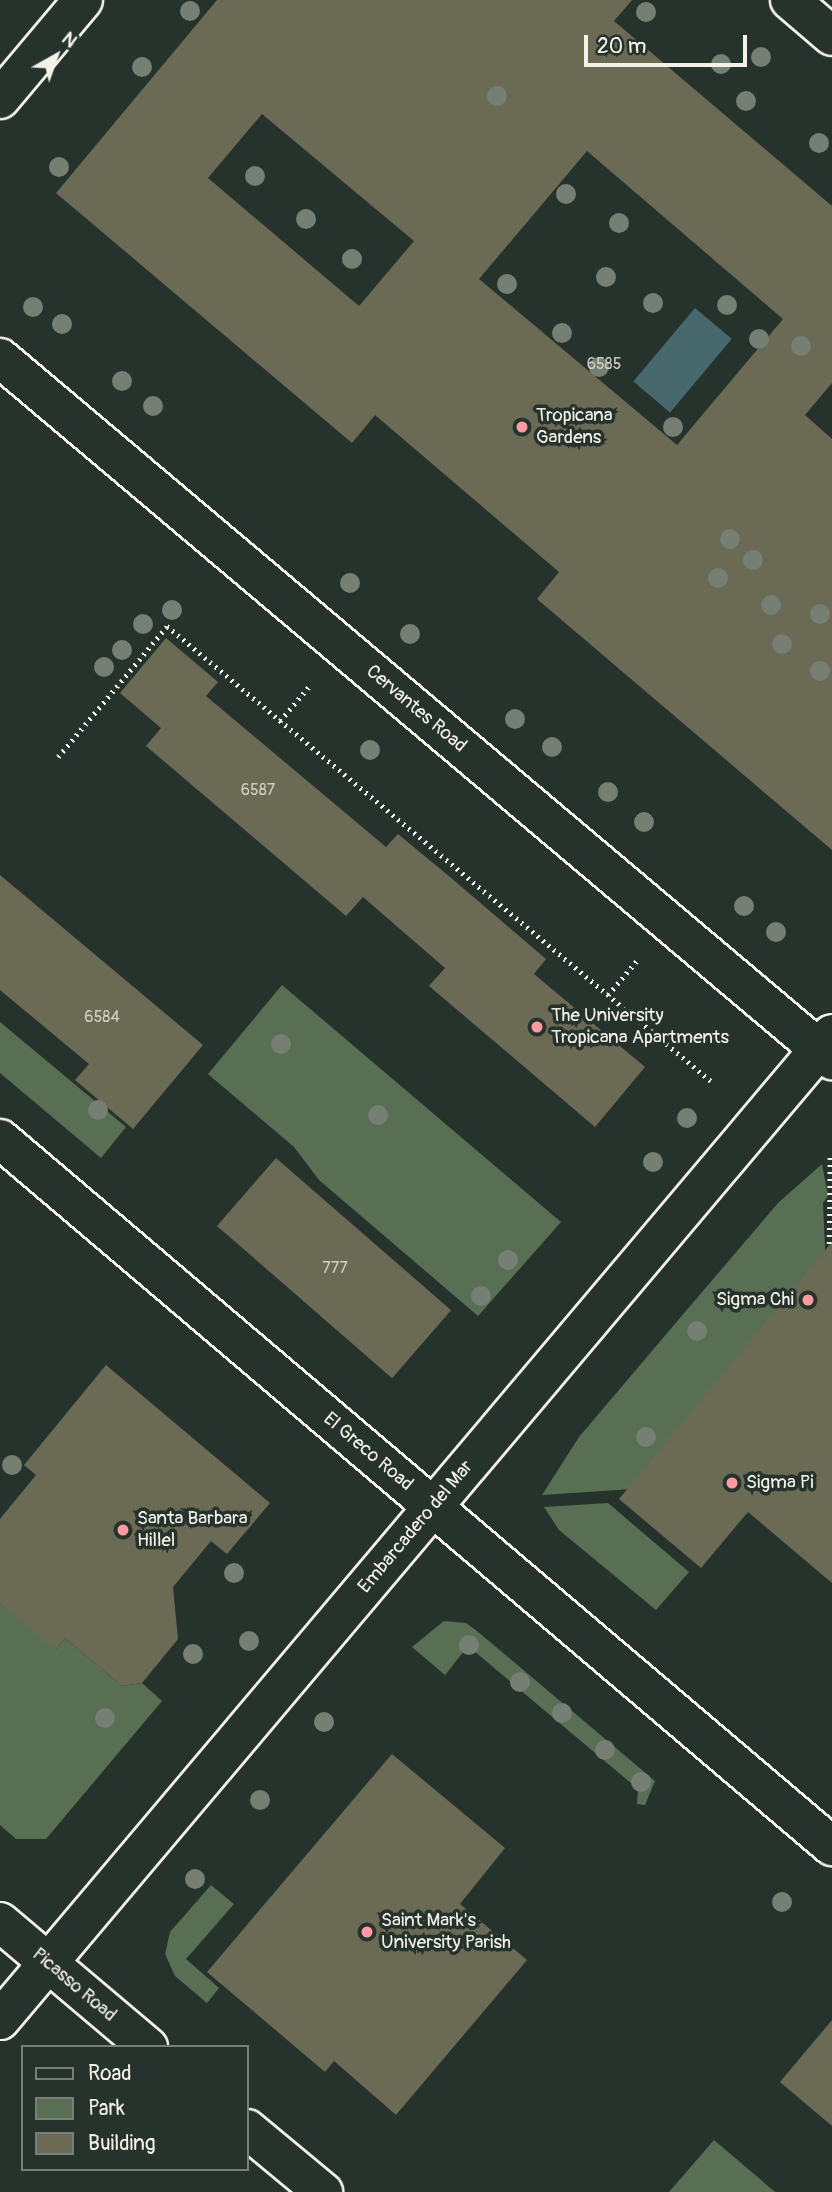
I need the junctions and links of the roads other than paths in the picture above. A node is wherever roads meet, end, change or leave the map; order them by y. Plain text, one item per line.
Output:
1 (83, 0) edge
2 (790, 0) edge
3 (832, 36) edge
4 (0, 99) edge
5 (0, 358) edge
6 (828, 1048) edge
7 (0, 1139) edge
8 (433, 1507) junction
9 (832, 1846) edge
10 (0, 1922) edge
11 (48, 1963) junction
12 (0, 2020) edge
13 (146, 2045) edge
14 (248, 2130) edge
15 (323, 2192) edge

1 - 4 street
2 - 3 street
5 - 6 street, Cervantes Road
6 - 8 street, Embarcadero del Mar
7 - 8 street, El Greco Road
8 - 9 street, El Greco Road
8 - 11 street, Embarcadero del Mar
10 - 11 street, Picasso Road
11 - 12 street, Embarcadero del Mar
11 - 13 street, Picasso Road
14 - 15 street

